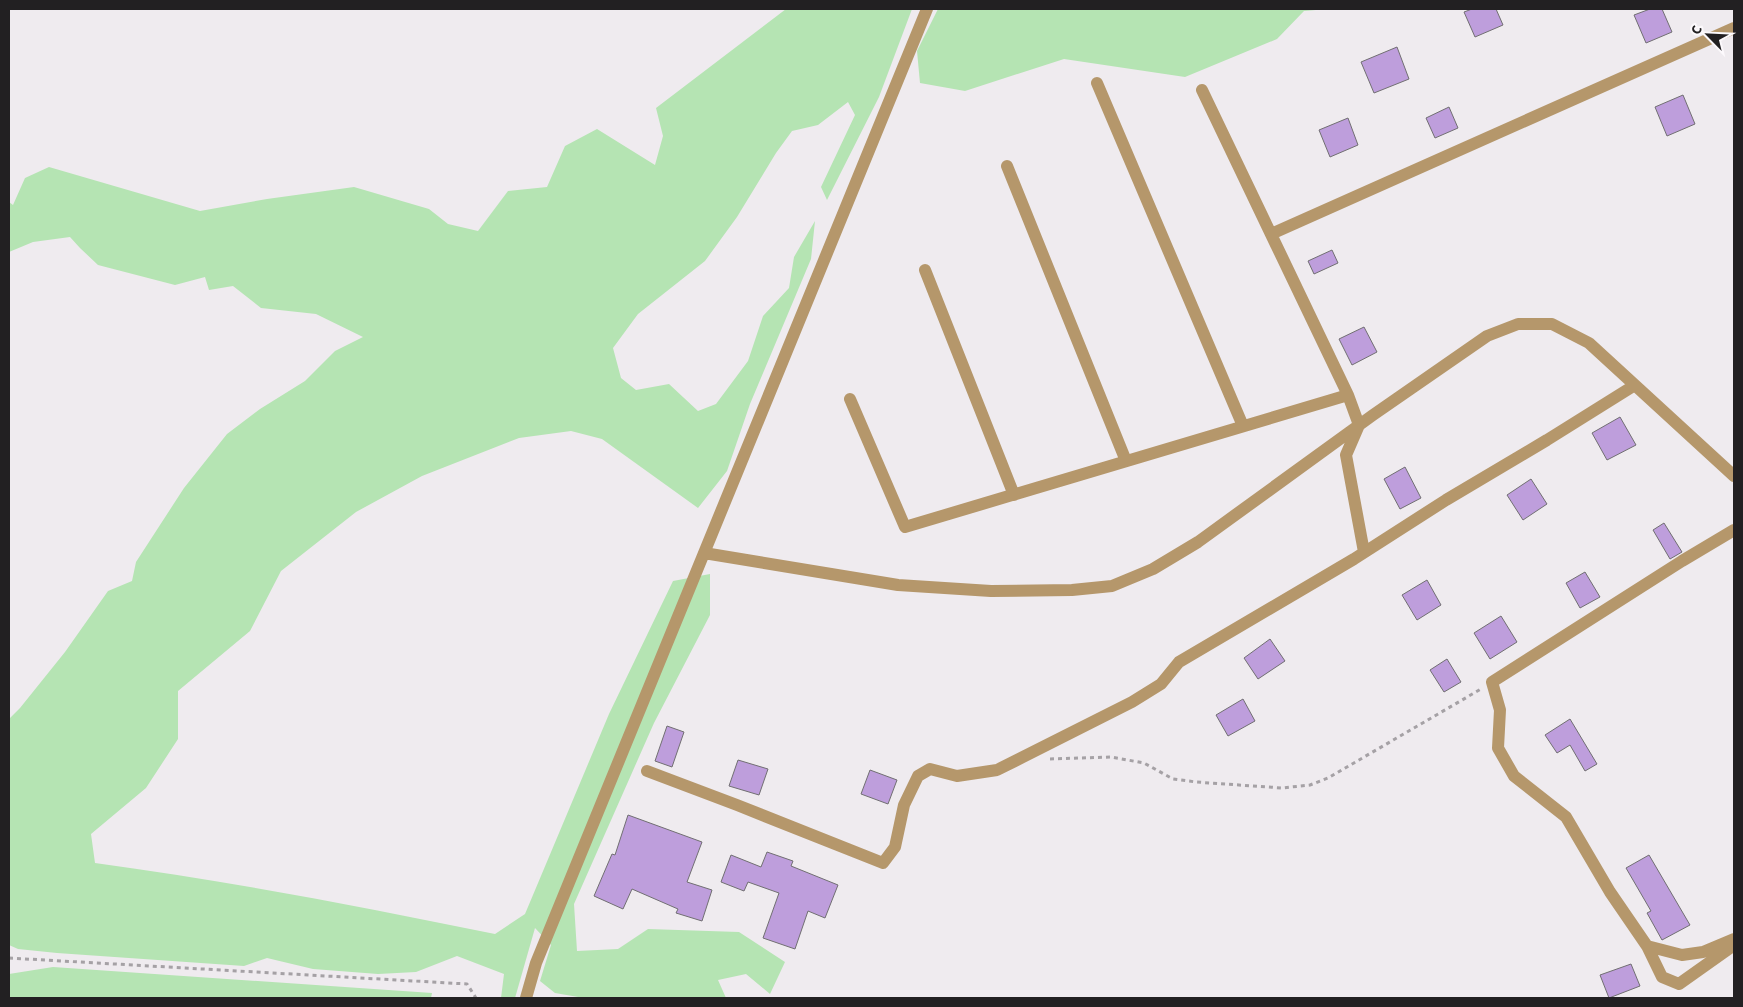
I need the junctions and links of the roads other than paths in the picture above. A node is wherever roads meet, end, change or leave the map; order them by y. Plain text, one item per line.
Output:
1 (927, 9) edge
2 (1734, 28) edge
3 (1097, 83) dead end
4 (1202, 90) dead end
5 (1007, 166) dead end
6 (1271, 234) junction
7 (925, 270) dead end
8 (1635, 385) junction
9 (1348, 395) junction
10 (850, 399) dead end
11 (1359, 425) junction
12 (1243, 426) junction
13 (1126, 461) junction
14 (1734, 476) edge
15 (1014, 495) junction
16 (1734, 530) edge
17 (1364, 552) junction
18 (704, 553) junction
19 (647, 771) dead end
20 (1734, 939) edge
21 (1734, 945) edge
22 (1647, 946) junction
23 (526, 998) edge

1 - 18 street
2 - 6 street
3 - 12 street
4 - 6 street
5 - 13 street
6 - 9 street
7 - 15 street
8 - 11 street
8 - 14 street
8 - 17 street
9 - 11 street
9 - 12 street
10 - 15 street
11 - 17 street
11 - 18 street
12 - 13 street
13 - 15 street
16 - 22 street
17 - 19 street
18 - 23 street
20 - 22 street
21 - 22 street

